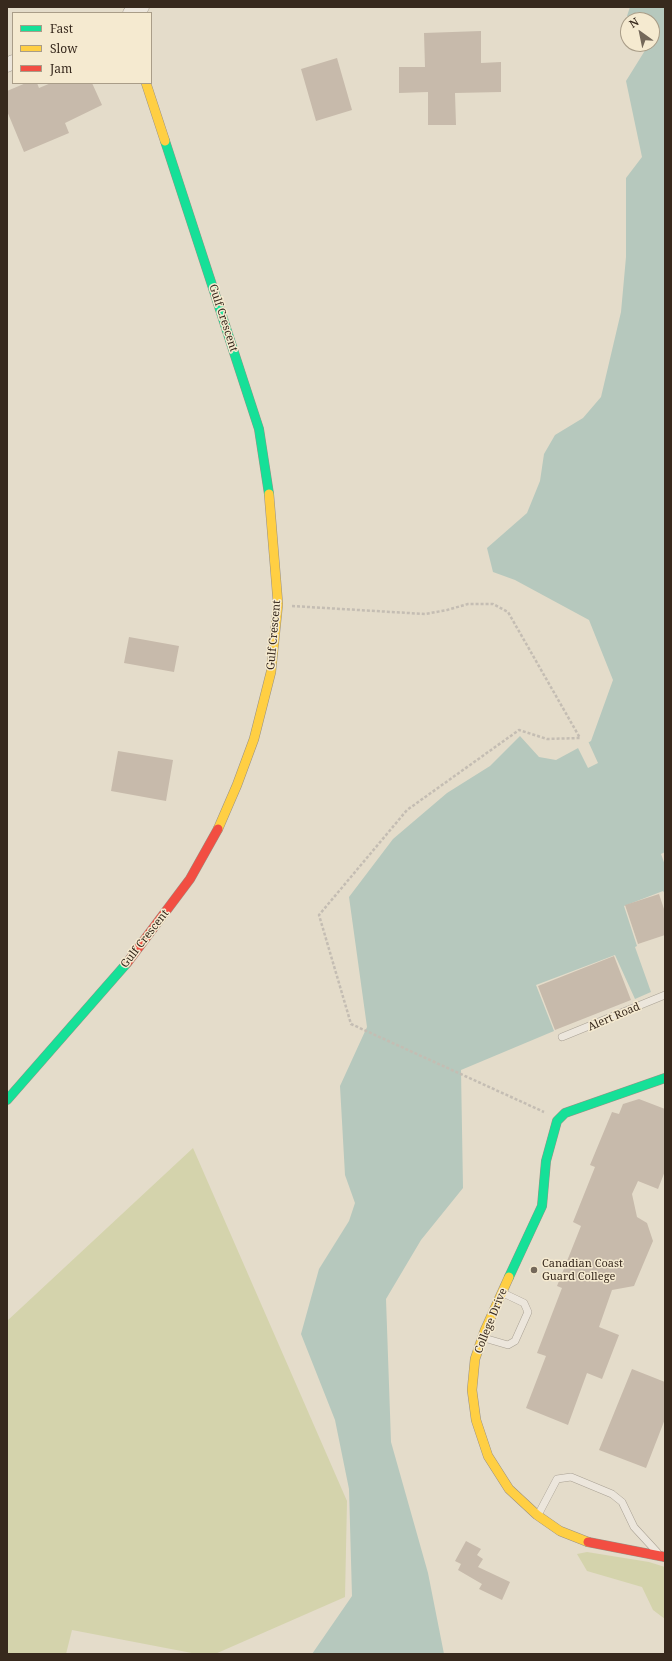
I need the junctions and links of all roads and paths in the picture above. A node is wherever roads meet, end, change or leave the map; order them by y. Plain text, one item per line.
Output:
1 (142, 7) edge
2 (132, 12) edge
3 (146, 84) edge
4 (278, 604) junction
5 (665, 995) edge
6 (562, 1037) dead end
7 (665, 1078) edge
8 (492, 1088) dead end
9 (7, 1100) edge
10 (502, 1292) junction
11 (482, 1337) junction
12 (537, 1515) junction
13 (663, 1557) edge

1 - 2 street
3 - 4 street, Gulf Crescent
4 - 8 path
4 - 9 street, Gulf Crescent
5 - 6 lane, Alert Road
7 - 10 street, College Drive
10 - 11 street, College Drive
10 - 11 lane
11 - 12 street, College Drive
12 - 13 street, College Drive
12 - 13 lane

